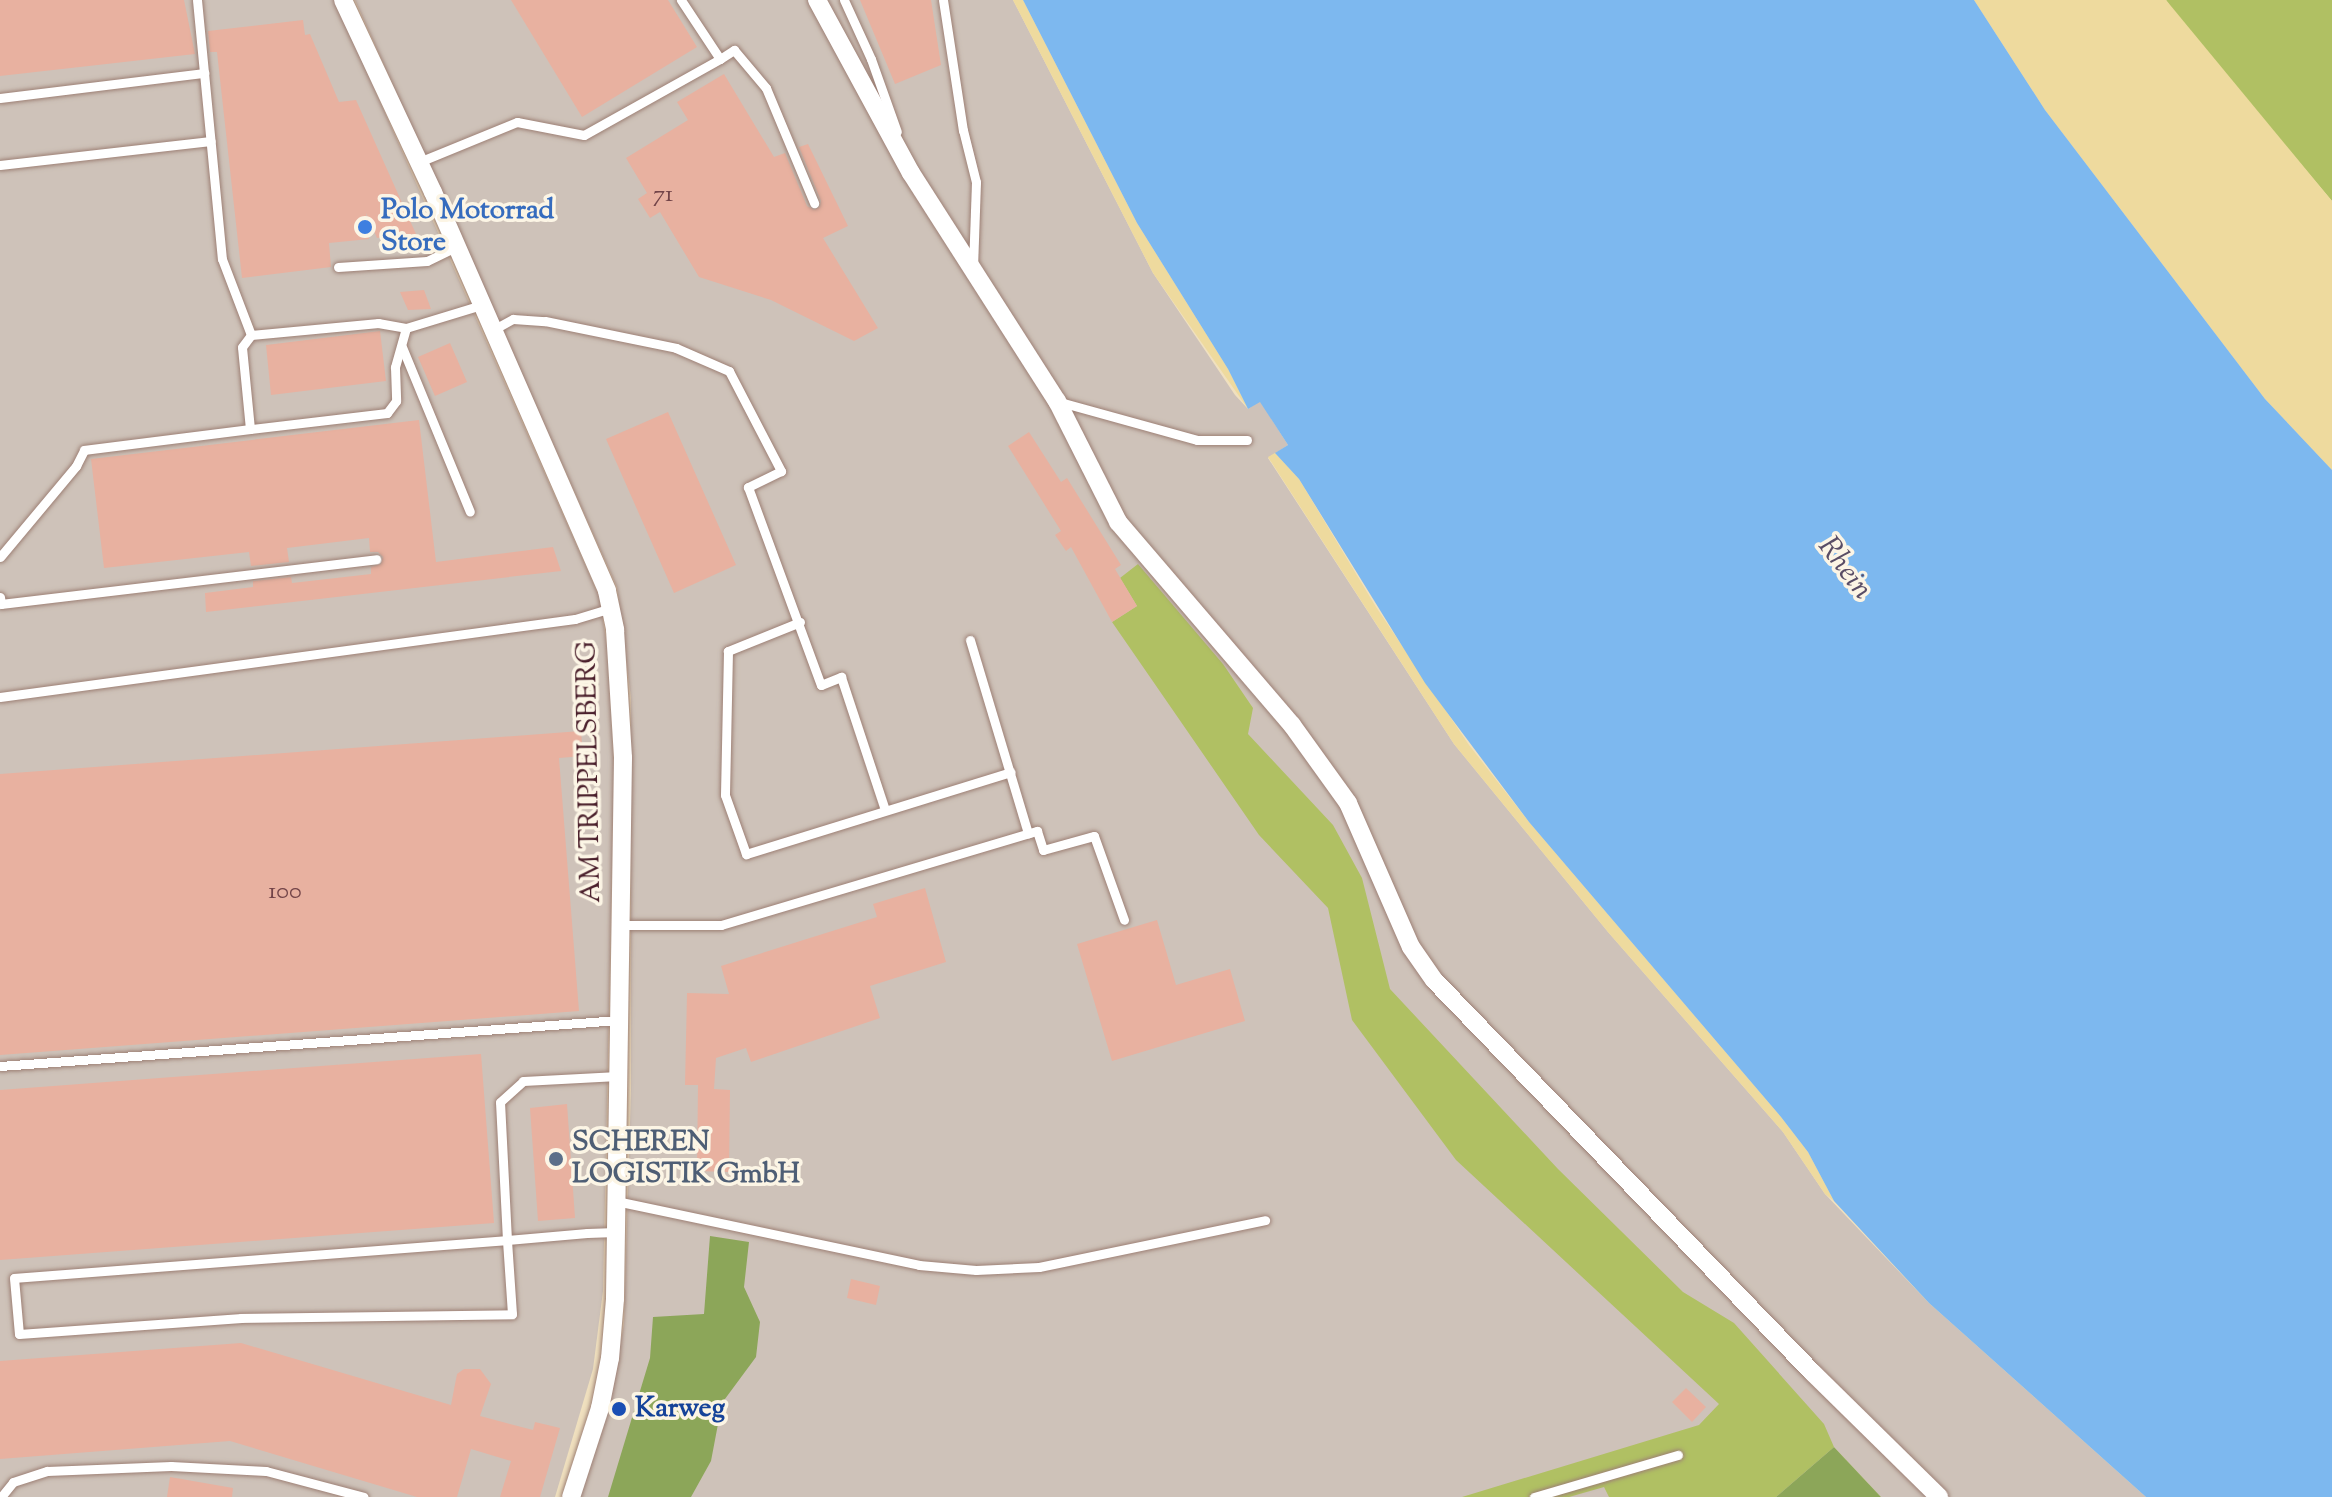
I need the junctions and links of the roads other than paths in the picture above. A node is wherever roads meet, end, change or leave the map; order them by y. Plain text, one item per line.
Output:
1 (197, 0) edge
2 (343, 0) edge
3 (681, 0) edge
4 (817, 0) edge
5 (844, 0) edge
6 (943, 0) edge
7 (720, 59) junction
8 (204, 73) junction
9 (0, 98) edge
10 (211, 141) junction
11 (419, 162) junction
12 (0, 165) edge
13 (911, 173) junction
14 (814, 203) dead end
15 (456, 247) junction
16 (338, 267) dead end
17 (973, 267) junction
18 (481, 305) junction
19 (406, 328) junction
20 (491, 331) junction
21 (251, 335) junction
22 (402, 347) junction
23 (1057, 401) junction
24 (250, 429) junction
25 (1247, 440) dead end
26 (470, 512) dead end
27 (0, 557) edge
28 (376, 559) dead end
29 (0, 597) edge
30 (610, 608) junction
31 (800, 622) junction
32 (970, 640) dead end
33 (0, 697) edge
34 (1011, 772) junction
35 (885, 810) junction
36 (1028, 833) junction
37 (1124, 920) dead end
38 (621, 925) junction
39 (619, 1020) junction
40 (0, 1066) edge
41 (618, 1076) junction
42 (616, 1201) junction
43 (1265, 1220) dead end
44 (616, 1232) junction
45 (507, 1240) junction
46 (1678, 1455) dead end
47 (1, 1497) edge
48 (364, 1497) edge
49 (571, 1497) edge
50 (1534, 1497) edge
51 (1939, 1497) edge

1 - 8 lane
2 - 11 street, AM TRIPPELSBERG
3 - 7 lane
4 - 13 street
5 - 13 lane
6 - 17 lane
7 - 11 lane
7 - 14 lane
8 - 9 lane
8 - 10 lane
10 - 12 lane
10 - 21 lane
11 - 15 street, AM TRIPPELSBERG
13 - 17 street
15 - 16 lane
15 - 18 street, AM TRIPPELSBERG
17 - 23 street
18 - 19 lane
18 - 20 street, AM TRIPPELSBERG
19 - 21 lane
19 - 22 lane
20 - 30 street, AM TRIPPELSBERG
20 - 31 lane
21 - 24 lane
22 - 24 lane
22 - 26 lane
23 - 25 lane
23 - 51 street
24 - 27 lane
28 - 29 lane
30 - 33 lane
30 - 38 street, AM TRIPPELSBERG
31 - 35 lane
31 - 35 lane
32 - 34 lane
34 - 35 lane
34 - 36 lane
36 - 37 lane
36 - 38 lane
38 - 39 street, AM TRIPPELSBERG
39 - 40 lane
39 - 41 street, AM TRIPPELSBERG
41 - 42 street, AM TRIPPELSBERG
41 - 45 lane
42 - 43 lane
42 - 44 street, AM TRIPPELSBERG
44 - 45 lane
44 - 49 street, AM TRIPPELSBERG
45 - 45 lane
46 - 50 lane
47 - 48 lane

